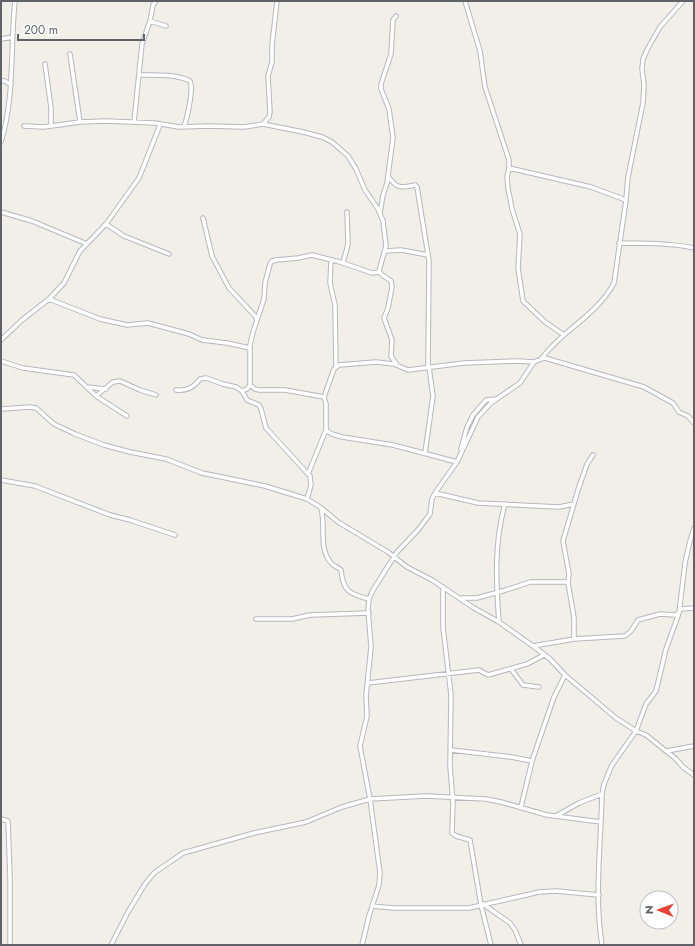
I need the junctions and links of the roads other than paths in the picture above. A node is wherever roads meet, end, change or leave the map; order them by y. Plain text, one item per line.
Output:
1 (15, 1) edge
2 (156, 1) edge
3 (277, 1) edge
4 (466, 1) edge
5 (683, 1) edge
6 (396, 16) dead end
7 (150, 21) junction
8 (166, 26) dead end
9 (13, 37) junction
10 (1, 39) edge
11 (70, 54) dead end
12 (45, 64) dead end
13 (140, 75) junction
14 (1, 81) edge
15 (11, 85) junction
16 (80, 122) junction
17 (134, 122) junction
18 (1, 123) edge
19 (7, 124) junction
20 (264, 124) junction
21 (160, 125) junction
22 (24, 126) dead end
23 (52, 126) junction
24 (184, 127) junction
25 (1, 142) edge
26 (509, 168) junction
27 (388, 176) junction
28 (626, 200) junction
29 (1, 212) edge
30 (347, 212) dead end
31 (380, 214) junction
32 (203, 218) dead end
33 (106, 224) junction
34 (619, 243) junction
35 (87, 244) junction
36 (694, 248) edge
37 (386, 251) junction
38 (169, 254) dead end
39 (428, 255) junction
40 (331, 260) junction
41 (343, 263) junction
42 (380, 272) junction
43 (49, 299) junction
44 (257, 321) junction
45 (564, 335) junction
46 (1, 340) edge
47 (250, 348) junction
48 (1, 357) edge
49 (540, 358) junction
50 (1, 361) edge
51 (534, 362) junction
52 (397, 365) junction
53 (336, 366) junction
54 (428, 367) junction
55 (250, 385) junction
56 (87, 387) junction
57 (106, 389) junction
58 (176, 390) dead end
59 (242, 391) junction
60 (156, 395) dead end
61 (96, 396) junction
62 (324, 397) junction
63 (1, 409) edge
64 (127, 416) dead end
65 (694, 423) edge
66 (326, 430) junction
67 (425, 453) junction
68 (594, 455) dead end
69 (457, 462) junction
70 (308, 474) junction
71 (1, 480) edge
72 (435, 493) junction
73 (306, 499) junction
74 (505, 504) junction
75 (574, 504) junction
76 (320, 507) junction
77 (694, 528) edge
78 (175, 535) dead end
79 (394, 556) junction
80 (568, 582) junction
81 (443, 587) junction
82 (497, 593) junction
83 (461, 598) junction
84 (369, 599) junction
85 (694, 608) edge
86 (680, 611) junction
87 (369, 613) junction
88 (256, 619) dead end
89 (499, 622) junction
90 (574, 639) junction
91 (533, 646) junction
92 (544, 655) junction
93 (511, 669) junction
94 (449, 674) junction
95 (565, 675) junction
96 (368, 682) junction
97 (539, 687) dead end
98 (636, 731) junction
99 (694, 746) edge
100 (451, 750) junction
101 (667, 751) junction
102 (532, 761) junction
103 (694, 775) edge
104 (602, 794) junction
105 (452, 797) junction
106 (370, 800) junction
107 (521, 807) junction
108 (555, 816) junction
109 (1, 819) edge
110 (601, 822) junction
111 (599, 895) junction
112 (482, 905) junction
113 (372, 906) junction
114 (10, 945) edge
115 (111, 945) edge
116 (362, 945) edge
117 (491, 945) edge
118 (521, 945) edge
119 (602, 945) edge

1 - 9 street
2 - 7 street
3 - 20 street
4 - 26 street
5 - 28 street
6 - 27 street
7 - 8 street
7 - 13 street
9 - 10 street
9 - 15 street
11 - 16 street
12 - 23 street
13 - 17 street
13 - 24 street
14 - 15 street
15 - 19 street
16 - 17 street
16 - 23 street
17 - 21 street
18 - 19 street
19 - 25 street
20 - 24 street
20 - 31 street
21 - 24 street
21 - 33 street
22 - 23 street
26 - 28 street
26 - 45 street
27 - 31 street
27 - 39 street
28 - 34 street
29 - 35 street
30 - 41 street
31 - 37 street
32 - 44 street
33 - 35 street
33 - 38 street
34 - 36 street
34 - 45 street
35 - 43 street
37 - 39 street
37 - 42 street
39 - 54 street
40 - 41 street
40 - 44 street
40 - 53 street
41 - 42 street
42 - 52 street
43 - 46 street
43 - 47 street
44 - 47 street
45 - 49 street
47 - 55 street
48 - 50 street
49 - 51 street
49 - 65 street
50 - 56 street
51 - 54 street
51 - 69 street
52 - 53 street
52 - 54 street
53 - 62 street
54 - 67 street
55 - 59 street
55 - 62 street
56 - 57 street
56 - 61 street
57 - 60 street
57 - 61 street
58 - 59 street
59 - 70 street
61 - 64 street
62 - 66 street
63 - 73 street
66 - 67 street
66 - 70 street
67 - 69 street
68 - 75 street
69 - 72 street
70 - 73 street
71 - 78 street
72 - 74 street
72 - 79 street
73 - 76 street
74 - 75 street
74 - 82 street
75 - 80 street
76 - 79 street
76 - 84 street
77 - 86 street
79 - 81 street
79 - 84 street
80 - 82 street
80 - 90 street
81 - 83 street
81 - 94 street
82 - 83 street
82 - 89 street
83 - 89 street
84 - 87 street
85 - 86 street
86 - 90 street
86 - 98 street
87 - 88 street
87 - 96 street
89 - 91 street
90 - 91 street
91 - 92 street
92 - 93 street
92 - 95 street
93 - 94 street
93 - 97 street
94 - 96 street
94 - 100 street
95 - 98 street
95 - 102 street
96 - 106 street
98 - 101 street
98 - 104 street
99 - 101 street
100 - 102 street
100 - 105 street
101 - 103 street
102 - 107 street
104 - 108 street
104 - 110 street
105 - 106 street
105 - 107 street
105 - 112 street
106 - 113 street
106 - 115 street
107 - 108 street
108 - 110 street
109 - 114 street
110 - 111 street
111 - 112 street
111 - 119 street
112 - 113 street
112 - 117 street
112 - 118 street
113 - 116 street

